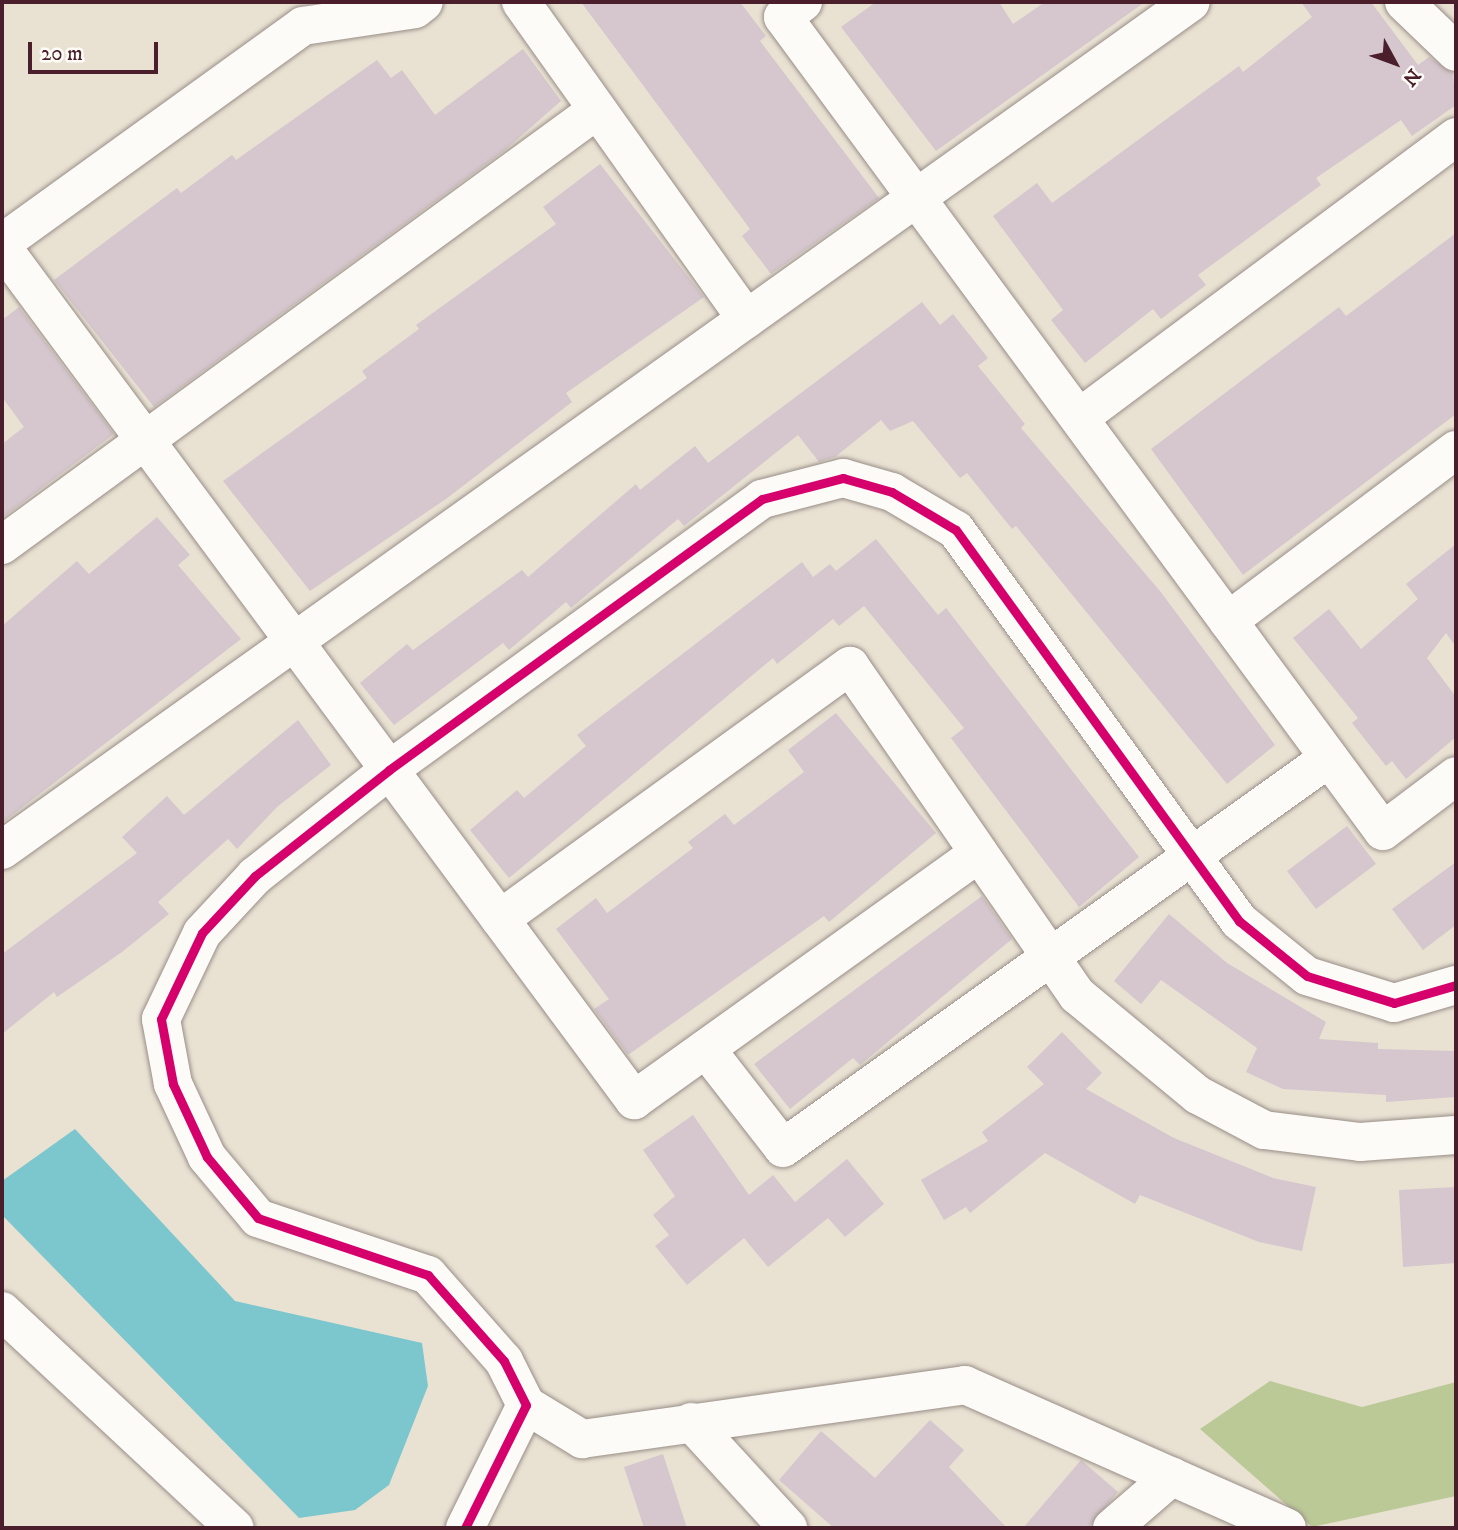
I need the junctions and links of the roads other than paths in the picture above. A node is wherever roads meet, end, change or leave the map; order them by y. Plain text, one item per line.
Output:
1 (424, 2) edge
2 (521, 2) edge
3 (803, 2) edge
4 (1191, 2) edge
5 (1404, 2) edge
6 (1456, 52) edge
7 (597, 110) junction
8 (1456, 137) edge
9 (916, 197) junction
10 (2, 245) edge
11 (746, 319) junction
12 (1079, 418) junction
13 (145, 440) junction
14 (1456, 450) edge
15 (2, 545) edge
16 (1228, 621) junction
17 (294, 642) junction
18 (1329, 758) junction
19 (389, 770) junction
20 (1456, 776) edge
21 (2, 850) edge
22 (979, 853) junction
23 (1191, 856) junction
24 (500, 919) junction
25 (1050, 957) junction
26 (1456, 985) edge
27 (706, 1049) junction
28 (1456, 1135) edge
29 (2, 1311) edge
30 (526, 1405) junction
31 (691, 1422) junction
32 (1172, 1476) junction
33 (235, 1528) edge
34 (465, 1528) edge
35 (788, 1528) edge
36 (1112, 1528) edge
37 (1287, 1528) edge

1 - 10 street
2 - 7 street
3 - 9 street
4 - 9 street
5 - 6 street
7 - 11 street
7 - 13 street
8 - 12 street
9 - 11 street
9 - 12 street
10 - 13 street
11 - 17 street
12 - 16 street
13 - 15 street
13 - 17 street
14 - 16 street
16 - 18 street
17 - 19 street
17 - 21 street
18 - 20 street
18 - 23 street
19 - 23 street
19 - 24 street
19 - 30 street
22 - 24 street
22 - 25 street
22 - 27 street
23 - 25 street
23 - 26 street
24 - 27 street
25 - 27 street
25 - 28 street
29 - 33 street
30 - 31 street
30 - 34 street
31 - 32 street
31 - 35 street
32 - 36 street
32 - 37 street

